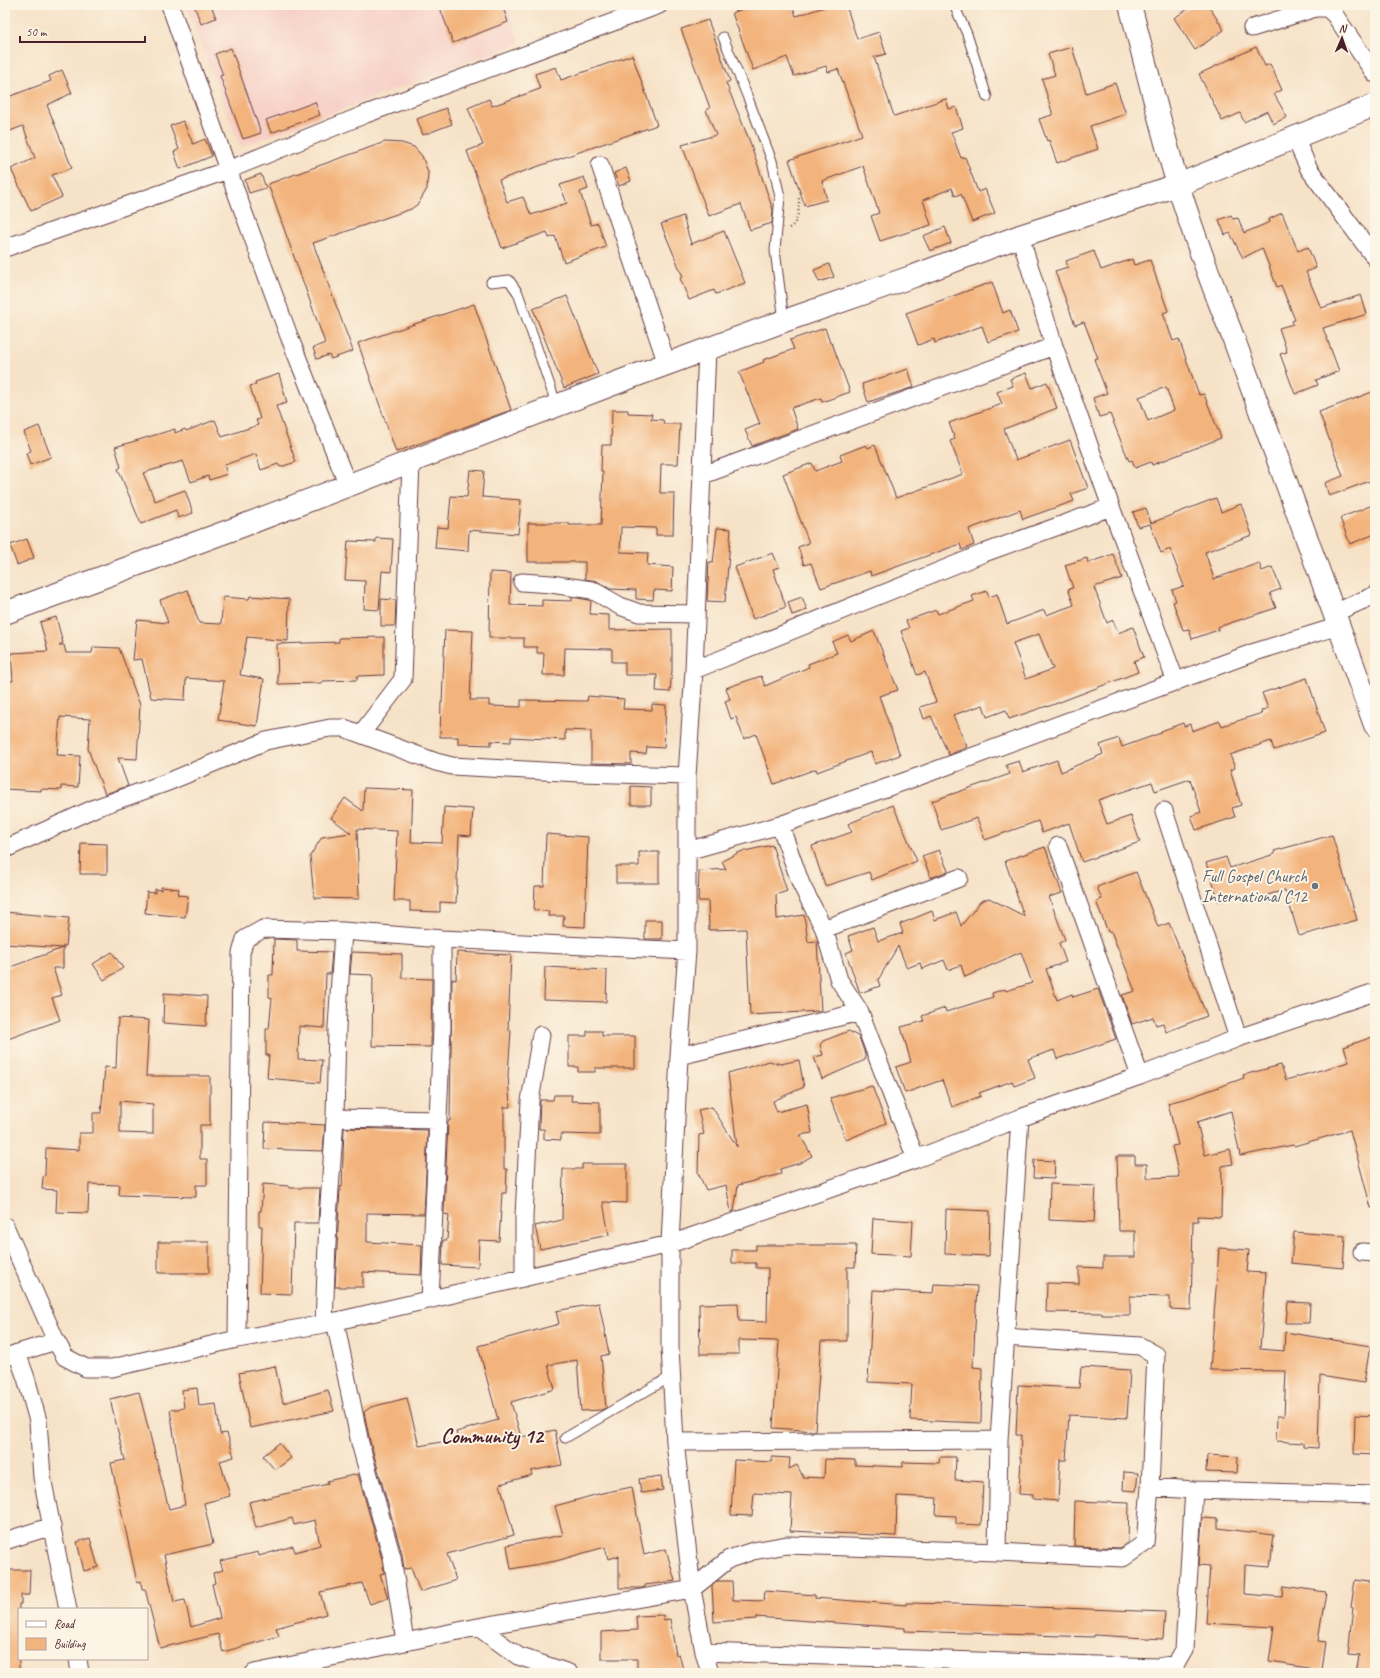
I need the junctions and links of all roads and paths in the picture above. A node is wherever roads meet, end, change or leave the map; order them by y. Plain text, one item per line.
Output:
1 (170, 5) edge
2 (659, 5) edge
3 (954, 5) edge
4 (1130, 5) edge
5 (1252, 28) dead end
6 (722, 37) dead end
7 (1375, 74) edge
8 (987, 97) dead end
9 (1375, 105) edge
10 (1295, 138) junction
11 (600, 165) dead end
12 (228, 170) junction
13 (1178, 185) junction
14 (1020, 236) junction
15 (5, 248) edge
16 (1375, 258) edge
17 (491, 282) dead end
18 (784, 321) junction
19 (1054, 346) junction
20 (707, 349) junction
21 (667, 364) junction
22 (557, 406) junction
23 (411, 462) junction
24 (703, 475) junction
25 (348, 486) junction
26 (1111, 507) junction
27 (522, 582) dead end
28 (1375, 595) edge
29 (5, 614) edge
30 (695, 614) junction
31 (1337, 619) junction
32 (694, 670) junction
33 (1176, 682) junction
34 (1375, 725) edge
35 (361, 734) junction
36 (687, 776) junction
37 (1164, 811) dead end
38 (780, 825) junction
39 (1058, 846) dead end
40 (5, 849) edge
41 (687, 852) junction
42 (959, 878) dead end
43 (824, 928) junction
44 (343, 931) junction
45 (442, 939) junction
46 (687, 951) junction
47 (1375, 992) edge
48 (860, 1012) junction
49 (542, 1036) dead end
50 (1238, 1038) junction
51 (679, 1056) junction
52 (1140, 1076) junction
53 (335, 1118) junction
54 (1020, 1118) junction
55 (438, 1120) junction
56 (916, 1159) junction
57 (5, 1226) edge
58 (670, 1244) junction
59 (524, 1278) junction
60 (430, 1300) junction
61 (330, 1322) junction
62 (1005, 1337) junction
63 (237, 1339) junction
64 (56, 1341) junction
65 (11, 1355) edge
66 (672, 1376) junction
67 (565, 1438) dead end
68 (999, 1440) junction
69 (675, 1442) junction
70 (1150, 1487) junction
71 (1194, 1490) junction
72 (1375, 1494) edge
73 (52, 1526) junction
74 (5, 1541) edge
75 (997, 1552) junction
76 (692, 1588) junction
77 (68, 1608) edge
78 (478, 1627) junction
79 (405, 1642) junction
80 (704, 1652) junction
81 (78, 1660) edge
82 (80, 1673) edge
83 (254, 1673) edge
84 (569, 1673) edge
85 (710, 1673) edge

1 - 12 street
2 - 12 street
3 - 8 lane
4 - 13 street
5 - 7 street
6 - 18 lane
9 - 10 street
10 - 13 street
10 - 16 street
11 - 21 street
12 - 15 street
12 - 25 street
13 - 14 street
13 - 31 street
14 - 18 street
14 - 19 street
17 - 22 lane
18 - 20 street
19 - 24 street
19 - 26 street
20 - 21 street
20 - 24 street
21 - 22 street
22 - 23 street
23 - 25 street
23 - 35 street
24 - 30 street
25 - 29 street
26 - 32 street
26 - 33 street
27 - 30 street
28 - 31 street
30 - 32 street
31 - 33 street
31 - 34 street
32 - 36 street
33 - 38 street
35 - 36 street
35 - 40 street
36 - 41 street
37 - 50 street
38 - 41 street
38 - 43 street
39 - 52 street
41 - 46 street
42 - 43 street
43 - 48 street
44 - 45 street
44 - 53 street
44 - 63 street
45 - 46 street
45 - 55 street
46 - 51 street
47 - 50 street
48 - 51 street
48 - 56 street
49 - 59 street
50 - 52 street
51 - 58 street
52 - 54 street
53 - 55 street
53 - 61 street
54 - 56 street
54 - 62 street
55 - 60 street
56 - 58 street
57 - 64 street
58 - 59 street
58 - 66 street
59 - 60 street
60 - 61 street
61 - 63 street
61 - 79 street
62 - 68 street
62 - 70 street
63 - 64 street
64 - 65 street
65 - 73 street
66 - 67 lane
66 - 69 street
68 - 69 street
68 - 75 street
69 - 76 street
70 - 71 street
70 - 75 street
71 - 72 street
71 - 80 street
73 - 74 street
73 - 77 street
75 - 76 street
76 - 78 street
76 - 80 street
78 - 79 street
78 - 84 street
79 - 83 street
80 - 85 street
81 - 82 street

